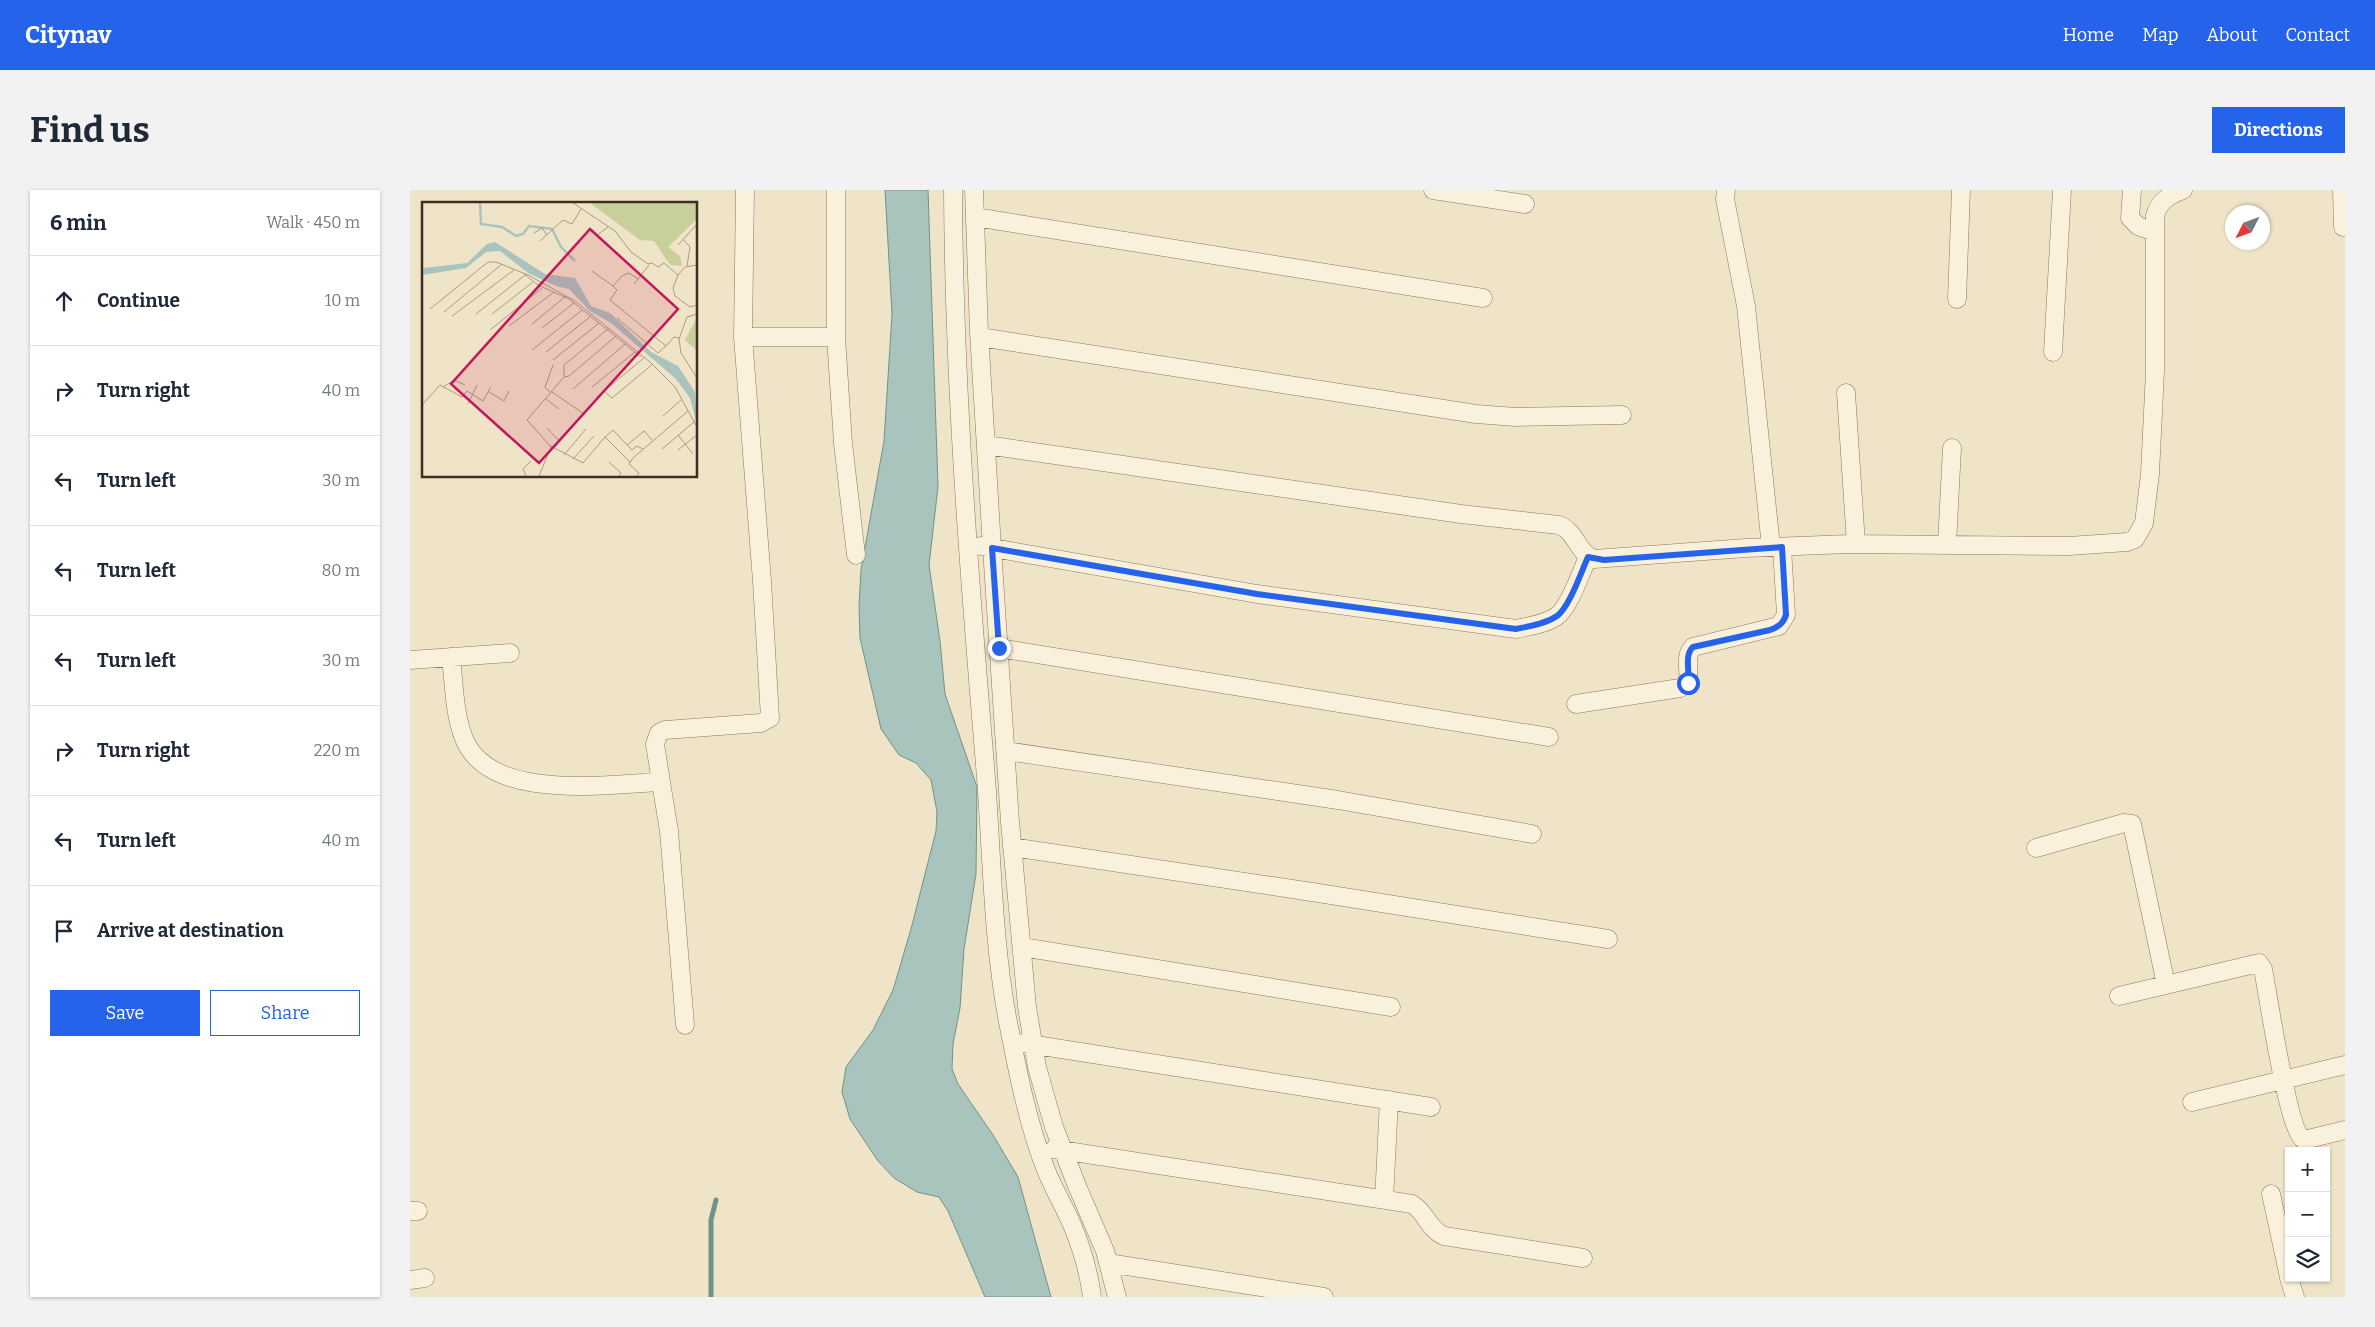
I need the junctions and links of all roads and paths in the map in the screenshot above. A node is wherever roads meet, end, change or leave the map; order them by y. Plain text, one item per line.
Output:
1 (745, 190) edge
2 (836, 190) edge
3 (953, 190) edge
4 (974, 190) edge
5 (1437, 190) edge
6 (1726, 190) edge
7 (1961, 190) edge
8 (2062, 190) edge
9 (2132, 190) edge
10 (2183, 190) edge
11 (2342, 190) edge
12 (1525, 204) dead end
13 (975, 217) junction
14 (2344, 227) dead end
15 (2155, 232) junction
16 (1482, 298) dead end
17 (1957, 299) dead end
18 (743, 337) junction
19 (836, 337) junction
20 (980, 337) junction
21 (2053, 352) dead end
22 (1846, 393) dead end
23 (1622, 415) dead end
24 (986, 445) junction
25 (1952, 448) dead end
26 (969, 544) junction
27 (1856, 544) junction
28 (1947, 544) junction
29 (1777, 547) junction
30 (992, 548) junction
31 (856, 555) dead end
32 (1588, 557) junction
33 (999, 648) junction
34 (510, 653) dead end
35 (451, 657) junction
36 (410, 660) edge
37 (1576, 704) dead end
38 (1549, 737) dead end
39 (1006, 751) junction
40 (661, 782) junction
41 (1532, 834) dead end
42 (1012, 847) junction
43 (2036, 848) dead end
44 (1608, 940) dead end
45 (1022, 947) junction
46 (2166, 984) junction
47 (2119, 996) dead end
48 (1391, 1007) dead end
49 (685, 1025) dead end
50 (1013, 1042) junction
51 (1034, 1044) junction
52 (2345, 1065) edge
53 (2283, 1080) junction
54 (1389, 1100) junction
55 (2192, 1102) dead end
56 (1431, 1107) dead end
57 (2345, 1130) edge
58 (1039, 1147) junction
59 (1062, 1150) junction
60 (2271, 1194) dead end
61 (1384, 1200) junction
62 (1583, 1258) dead end
63 (2285, 1259) edge
64 (1108, 1263) junction
65 (2290, 1282) edge
66 (1092, 1297) edge
67 (1117, 1297) edge
68 (1324, 1297) edge
69 (2295, 1297) edge

1 - 18 street
2 - 19 street
3 - 26 street
4 - 13 street
5 - 12 street
6 - 29 street
7 - 17 street
8 - 21 street
9 - 15 street
10 - 15 street
11 - 14 street
13 - 16 street
13 - 20 street
15 - 28 street
18 - 19 street
18 - 40 street
19 - 31 street
20 - 23 street
20 - 24 street
22 - 27 street
24 - 30 street
24 - 32 street
25 - 28 street
26 - 30 street
26 - 50 street
27 - 28 street
27 - 29 street
29 - 32 street
29 - 37 street
30 - 32 street
30 - 33 street
33 - 38 street
33 - 39 street
34 - 35 street
35 - 36 street
35 - 40 street
39 - 41 street
39 - 42 street
40 - 49 street
42 - 44 street
42 - 45 street
43 - 46 street
45 - 48 street
45 - 51 street
46 - 47 street
46 - 53 street
50 - 51 street
50 - 58 street
51 - 54 street
51 - 59 street
52 - 53 street
53 - 55 street
53 - 57 street
54 - 56 street
54 - 61 street
58 - 59 street
58 - 66 street
59 - 61 street
59 - 64 street
60 - 63 street
61 - 62 street
64 - 67 street
64 - 68 street
65 - 69 street

